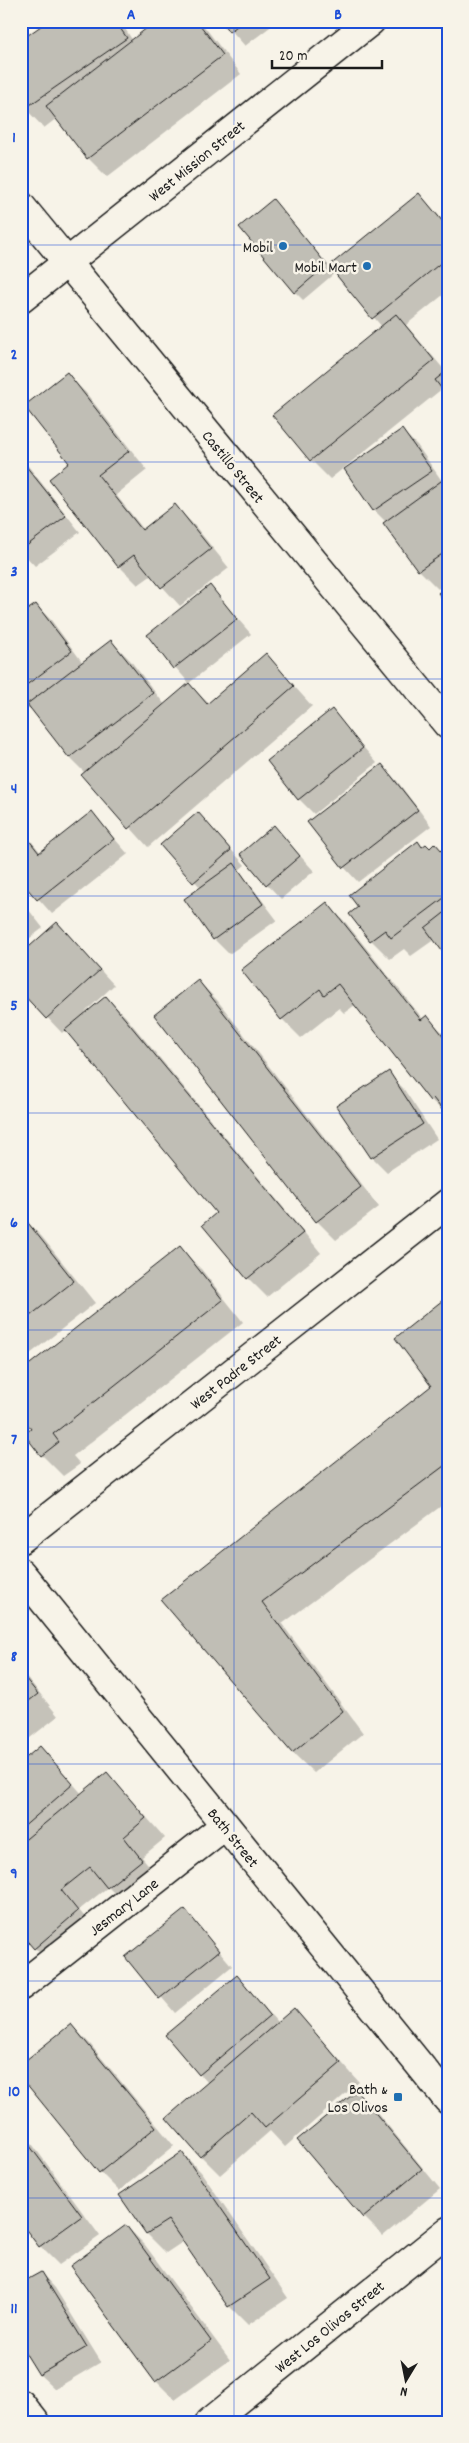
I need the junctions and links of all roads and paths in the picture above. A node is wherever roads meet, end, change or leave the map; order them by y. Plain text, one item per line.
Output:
1 (371, 21) edge
2 (21, 206) edge
3 (67, 263) junction
4 (21, 299) edge
5 (448, 725) edge
6 (448, 1203) edge
7 (21, 1539) edge
8 (21, 1573) edge
9 (224, 1826) junction
10 (21, 1986) edge
11 (448, 2100) edge
12 (448, 2231) edge
13 (21, 2404) edge
14 (35, 2422) edge
15 (210, 2422) edge

1 - 3 street, West Mission Street
2 - 3 street, Castillo Street
3 - 4 street, West Mission Street
3 - 5 street, Castillo Street
6 - 7 street, West Padre Street
8 - 9 street, Bath Street
9 - 10 street, Jesmary Lane
9 - 11 street, Bath Street
12 - 15 street, West Los Olivos Street
13 - 14 street

